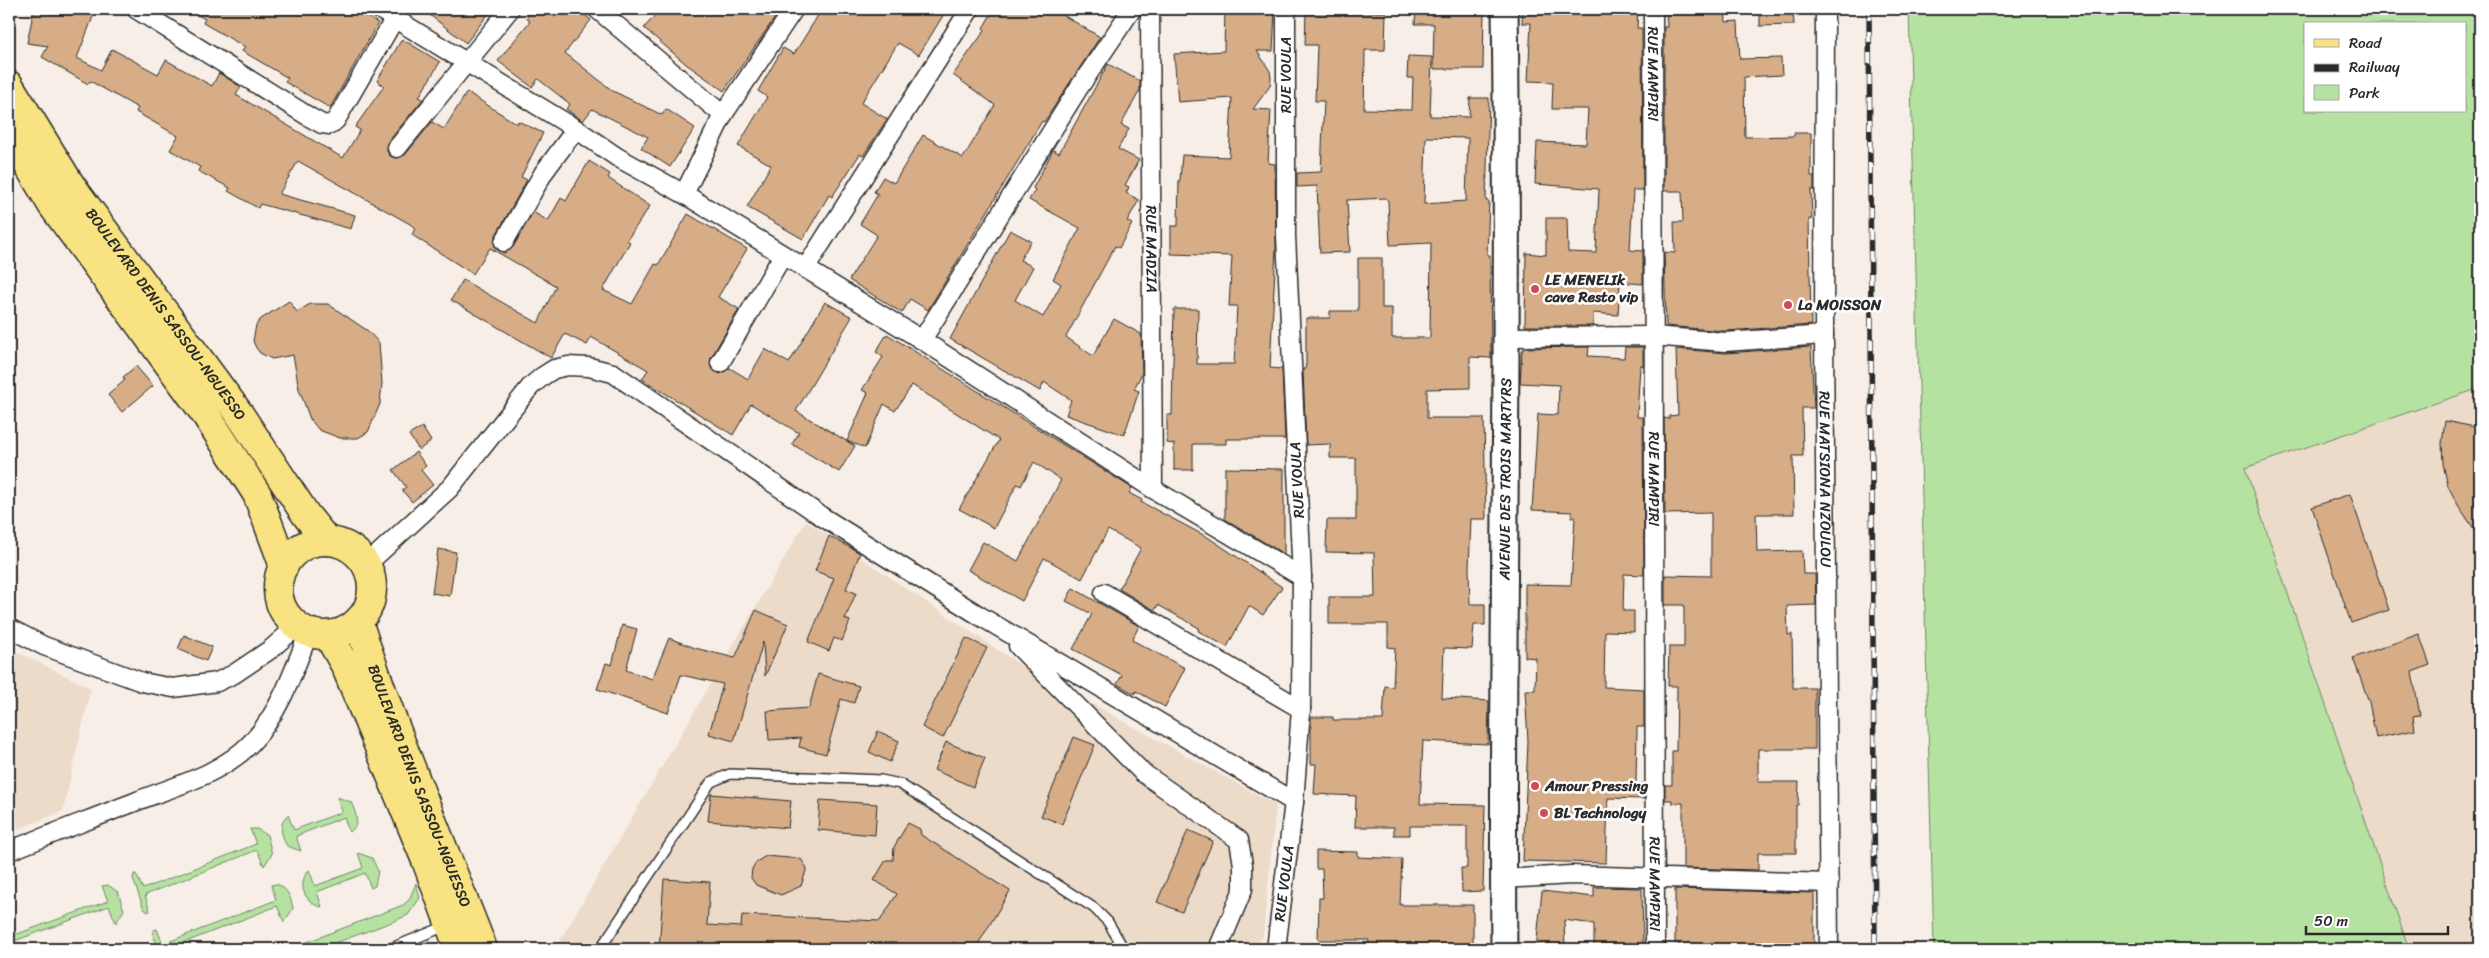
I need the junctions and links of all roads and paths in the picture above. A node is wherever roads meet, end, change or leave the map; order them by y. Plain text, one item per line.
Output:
1 (136, 9) edge
2 (379, 9) edge
3 (510, 9) edge
4 (597, 9) edge
5 (794, 9) edge
6 (970, 9) edge
7 (1132, 9) edge
8 (1150, 9) edge
9 (1286, 9) edge
10 (1505, 9) edge
11 (1654, 9) edge
12 (1825, 9) edge
13 (395, 18) junction
14 (465, 63) junction
15 (9, 85) edge
16 (724, 115) junction
17 (576, 129) junction
18 (9, 133) edge
19 (397, 148) dead end
20 (684, 194) junction
21 (504, 242) dead end
22 (783, 255) junction
23 (806, 269) junction
24 (1824, 335) junction
25 (1653, 336) junction
26 (1506, 337) junction
27 (922, 340) junction
28 (720, 363) dead end
29 (1153, 489) junction
30 (327, 541) junction
31 (366, 565) junction
32 (284, 566) junction
33 (1302, 577) junction
34 (1104, 593) dead end
35 (358, 622) junction
36 (9, 628) edge
37 (1001, 629) junction
38 (311, 631) junction
39 (1301, 709) junction
40 (1294, 802) junction
41 (9, 851) edge
42 (1503, 878) junction
43 (1655, 878) junction
44 (1829, 883) junction
45 (454, 937) edge
46 (389, 949) edge
47 (483, 949) edge
48 (600, 949) edge
49 (1124, 949) edge
50 (1218, 949) edge
51 (1276, 949) edge
52 (1504, 949) edge
53 (1655, 949) edge
54 (1829, 949) edge

1 - 13 street
2 - 13 street
3 - 14 street
4 - 16 street
5 - 16 street
6 - 23 street
7 - 27 street
8 - 29 street, RUE MADZIA
9 - 33 street, RUE VOULA
10 - 26 main road, AVENUE DES TROIS MARTYRS
11 - 25 street, RUE MAMPIRI
12 - 24 street, RUE MATSIONA NZOULOU
13 - 14 street
14 - 17 street
14 - 19 street
15 - 30 main road, BOULEVARD DENIS SASSOU-NGUESSO
16 - 20 street
17 - 20 street
17 - 21 street
18 - 32 main road, BOULEVARD DENIS SASSOU-NGUESSO
20 - 22 street
22 - 23 street
22 - 28 street
23 - 27 street
24 - 25 street
24 - 44 street, RUE MATSIONA NZOULOU
25 - 26 street
25 - 43 street, RUE MAMPIRI
26 - 42 main road, AVENUE DES TROIS MARTYRS
27 - 29 street
29 - 33 street
30 - 31 main road
30 - 32 main road
31 - 35 main road
31 - 37 street
32 - 38 main road
33 - 39 street, RUE VOULA
34 - 39 street
35 - 38 main road
35 - 47 main road, BOULEVARD DENIS SASSOU-NGUESSO
36 - 38 street
37 - 40 street
37 - 50 street
38 - 41 street
38 - 45 main road, BOULEVARD DENIS SASSOU-NGUESSO
39 - 40 street, RUE VOULA
40 - 51 street, RUE VOULA
42 - 43 street
42 - 52 main road, AVENUE DES TROIS MARTYRS
43 - 44 street
43 - 53 street, RUE MAMPIRI
44 - 54 street, RUE MATSIONA NZOULOU
45 - 46 lane
48 - 49 lane

